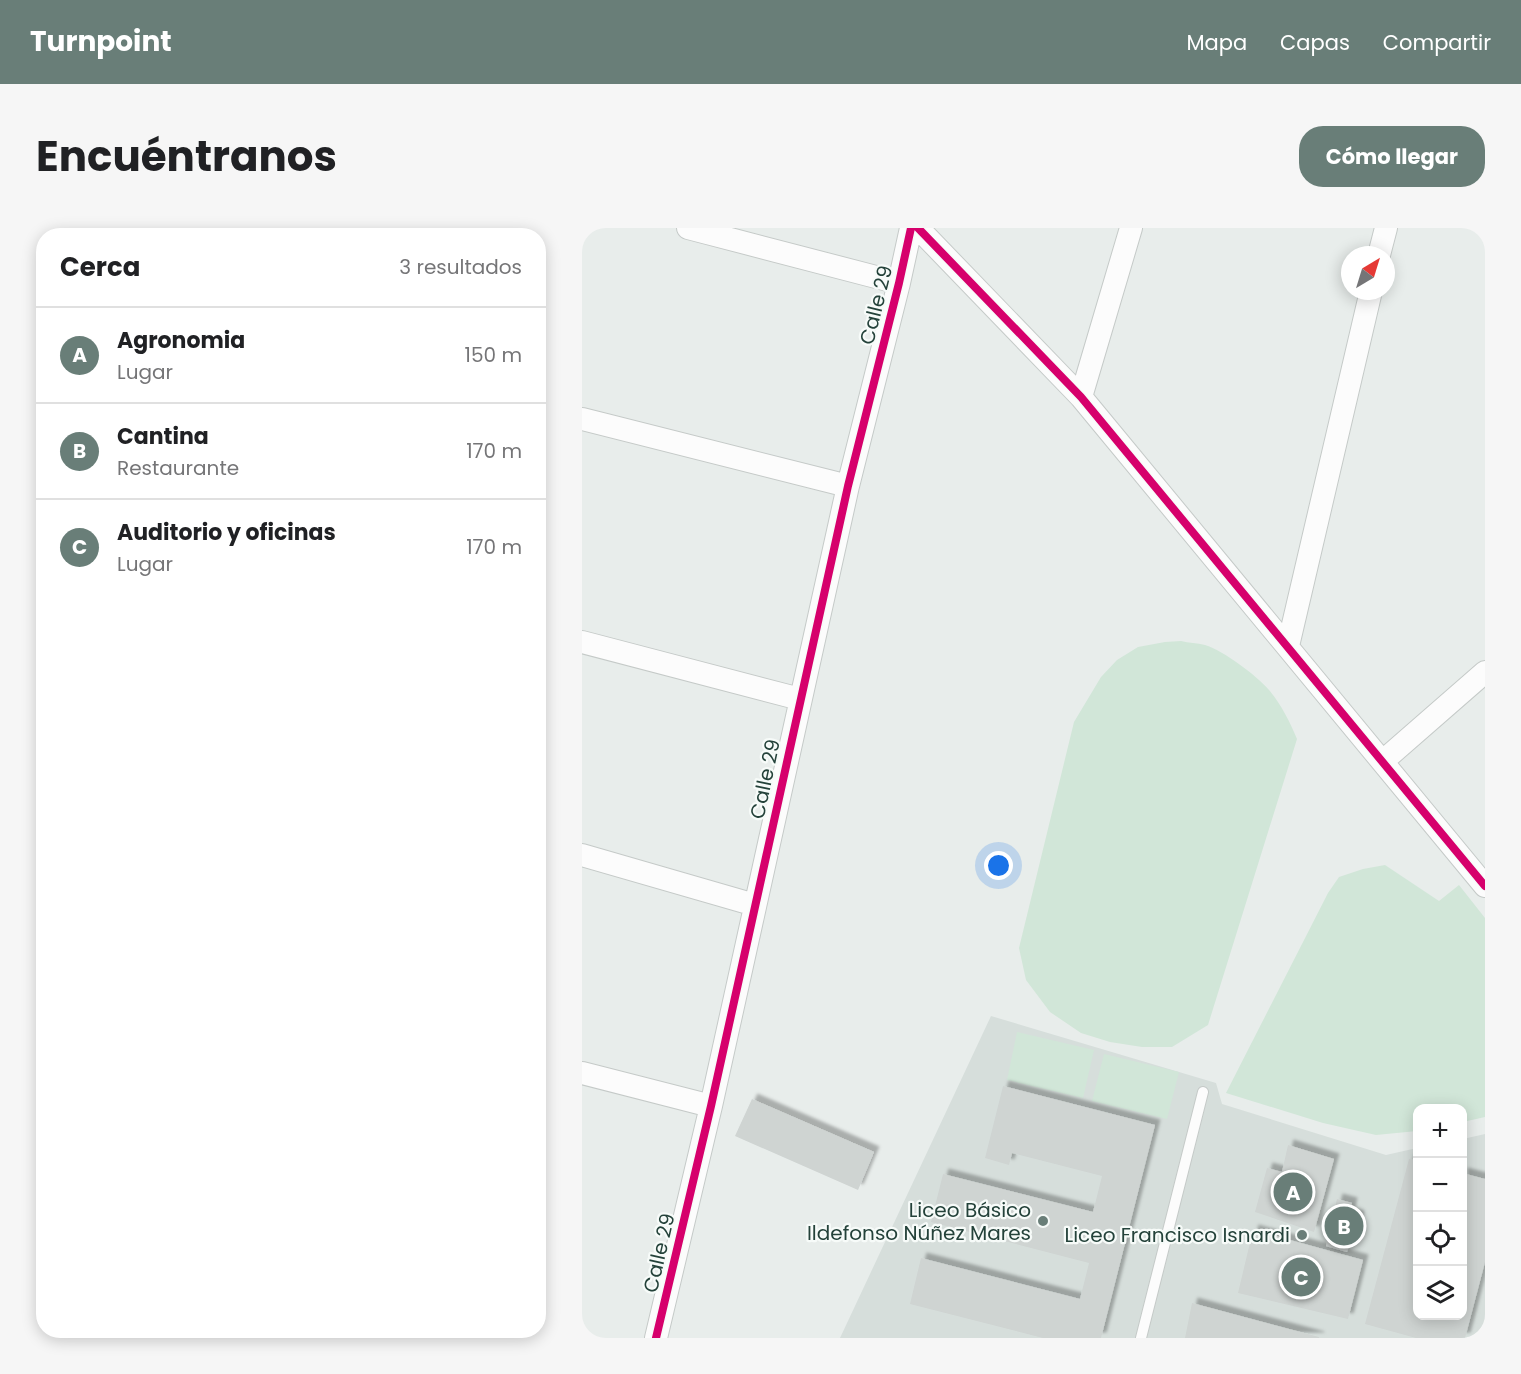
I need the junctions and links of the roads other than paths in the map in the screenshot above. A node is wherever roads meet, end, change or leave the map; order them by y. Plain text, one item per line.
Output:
1 (688, 228) edge
2 (911, 228) edge
3 (918, 228) edge
4 (1131, 228) edge
5 (1386, 228) edge
6 (1381, 246) edge
7 (899, 283) junction
8 (1369, 300) edge
9 (1081, 397) junction
10 (582, 419) edge
11 (848, 486) junction
12 (582, 642) edge
13 (1288, 646) junction
14 (1485, 672) edge
15 (800, 699) junction
16 (1383, 760) junction
17 (582, 855) edge
18 (1485, 885) edge
19 (755, 905) junction
20 (582, 1073) edge
21 (1203, 1092) dead end
22 (711, 1106) junction
23 (656, 1338) edge
24 (1141, 1338) edge

1 - 7 street
2 - 7 street, Calle 29
3 - 9 street
4 - 9 street
5 - 6 street
7 - 11 street, Calle 29
8 - 13 street
9 - 13 street
10 - 11 street
11 - 15 street, Calle 29
12 - 15 street
13 - 16 street
14 - 16 street
15 - 19 street, Calle 29
16 - 18 street
17 - 19 street
19 - 22 street, Calle 29
20 - 22 street
21 - 24 lane
22 - 23 street, Calle 29

